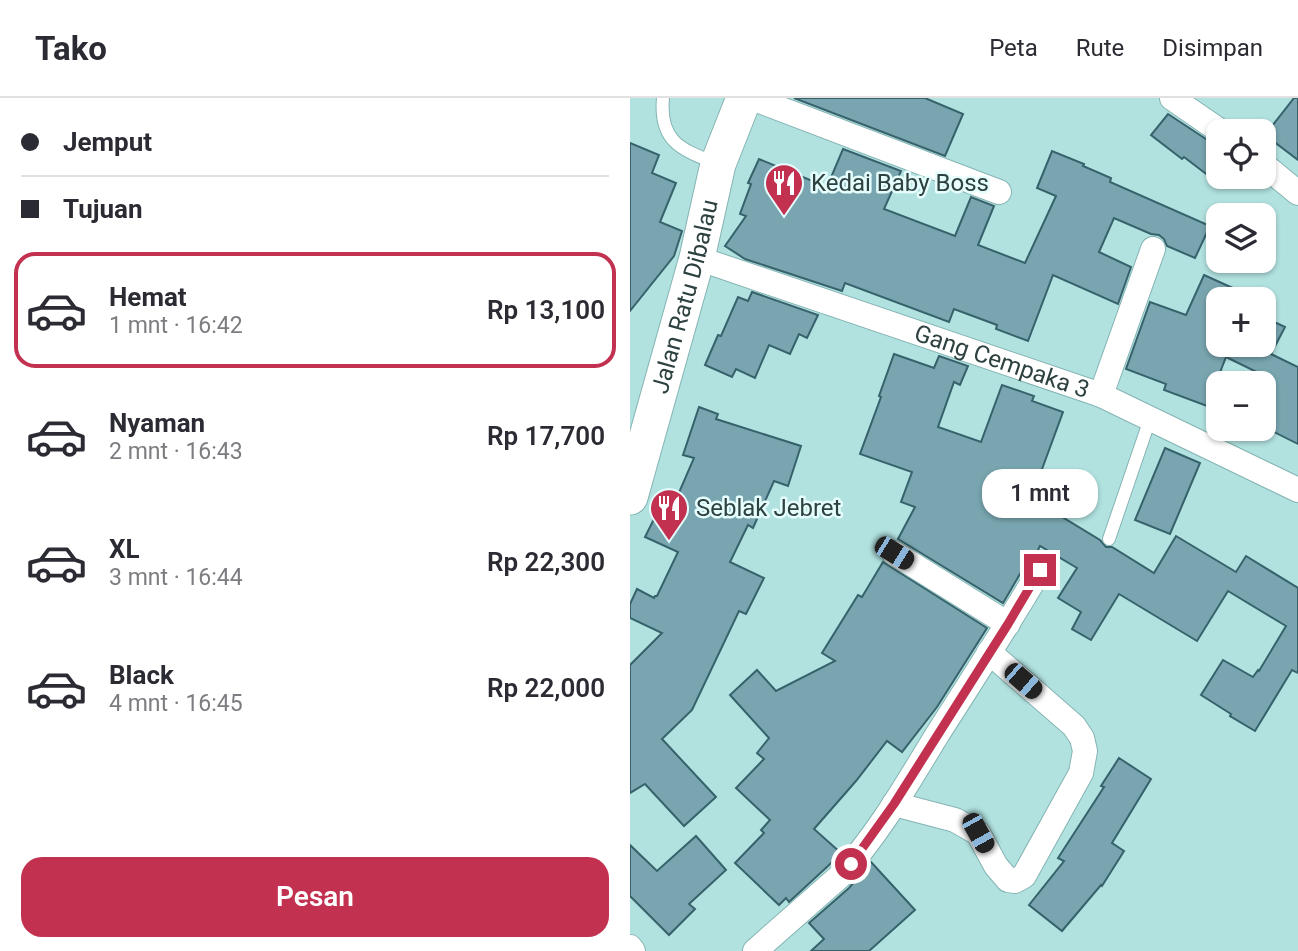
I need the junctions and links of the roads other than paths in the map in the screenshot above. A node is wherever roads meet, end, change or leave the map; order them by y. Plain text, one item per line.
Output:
1 (663, 98) edge
2 (744, 98) edge
3 (752, 98) edge
4 (1172, 98) edge
5 (1206, 121) edge
6 (718, 164) junction
7 (1276, 175) edge
8 (999, 191) dead end
9 (1298, 193) edge
10 (1153, 249) dead end
11 (696, 258) junction
12 (1101, 395) junction
13 (1150, 419) junction
14 (1298, 490) edge
15 (630, 497) edge
16 (1109, 539) dead end
17 (894, 553) dead end
18 (1040, 570) dead end
19 (1008, 624) junction
20 (989, 652) junction
21 (894, 804) junction
22 (630, 947) edge
23 (761, 949) edge
24 (634, 951) edge

1 - 6 lane
2 - 6 main road, Jalan Ratu Dibalau
3 - 8 street
4 - 5 street
6 - 11 main road, Jalan Ratu Dibalau
7 - 9 street
10 - 12 street
11 - 12 street, Gang Cempaka 3
11 - 15 main road, Jalan Ratu Dibalau
12 - 13 street, Gang Cempaka 3
13 - 14 street, Gang Cempaka 3
13 - 16 lane
17 - 19 street
18 - 19 street
19 - 20 street
20 - 21 street
20 - 21 street
21 - 23 street
22 - 24 street

